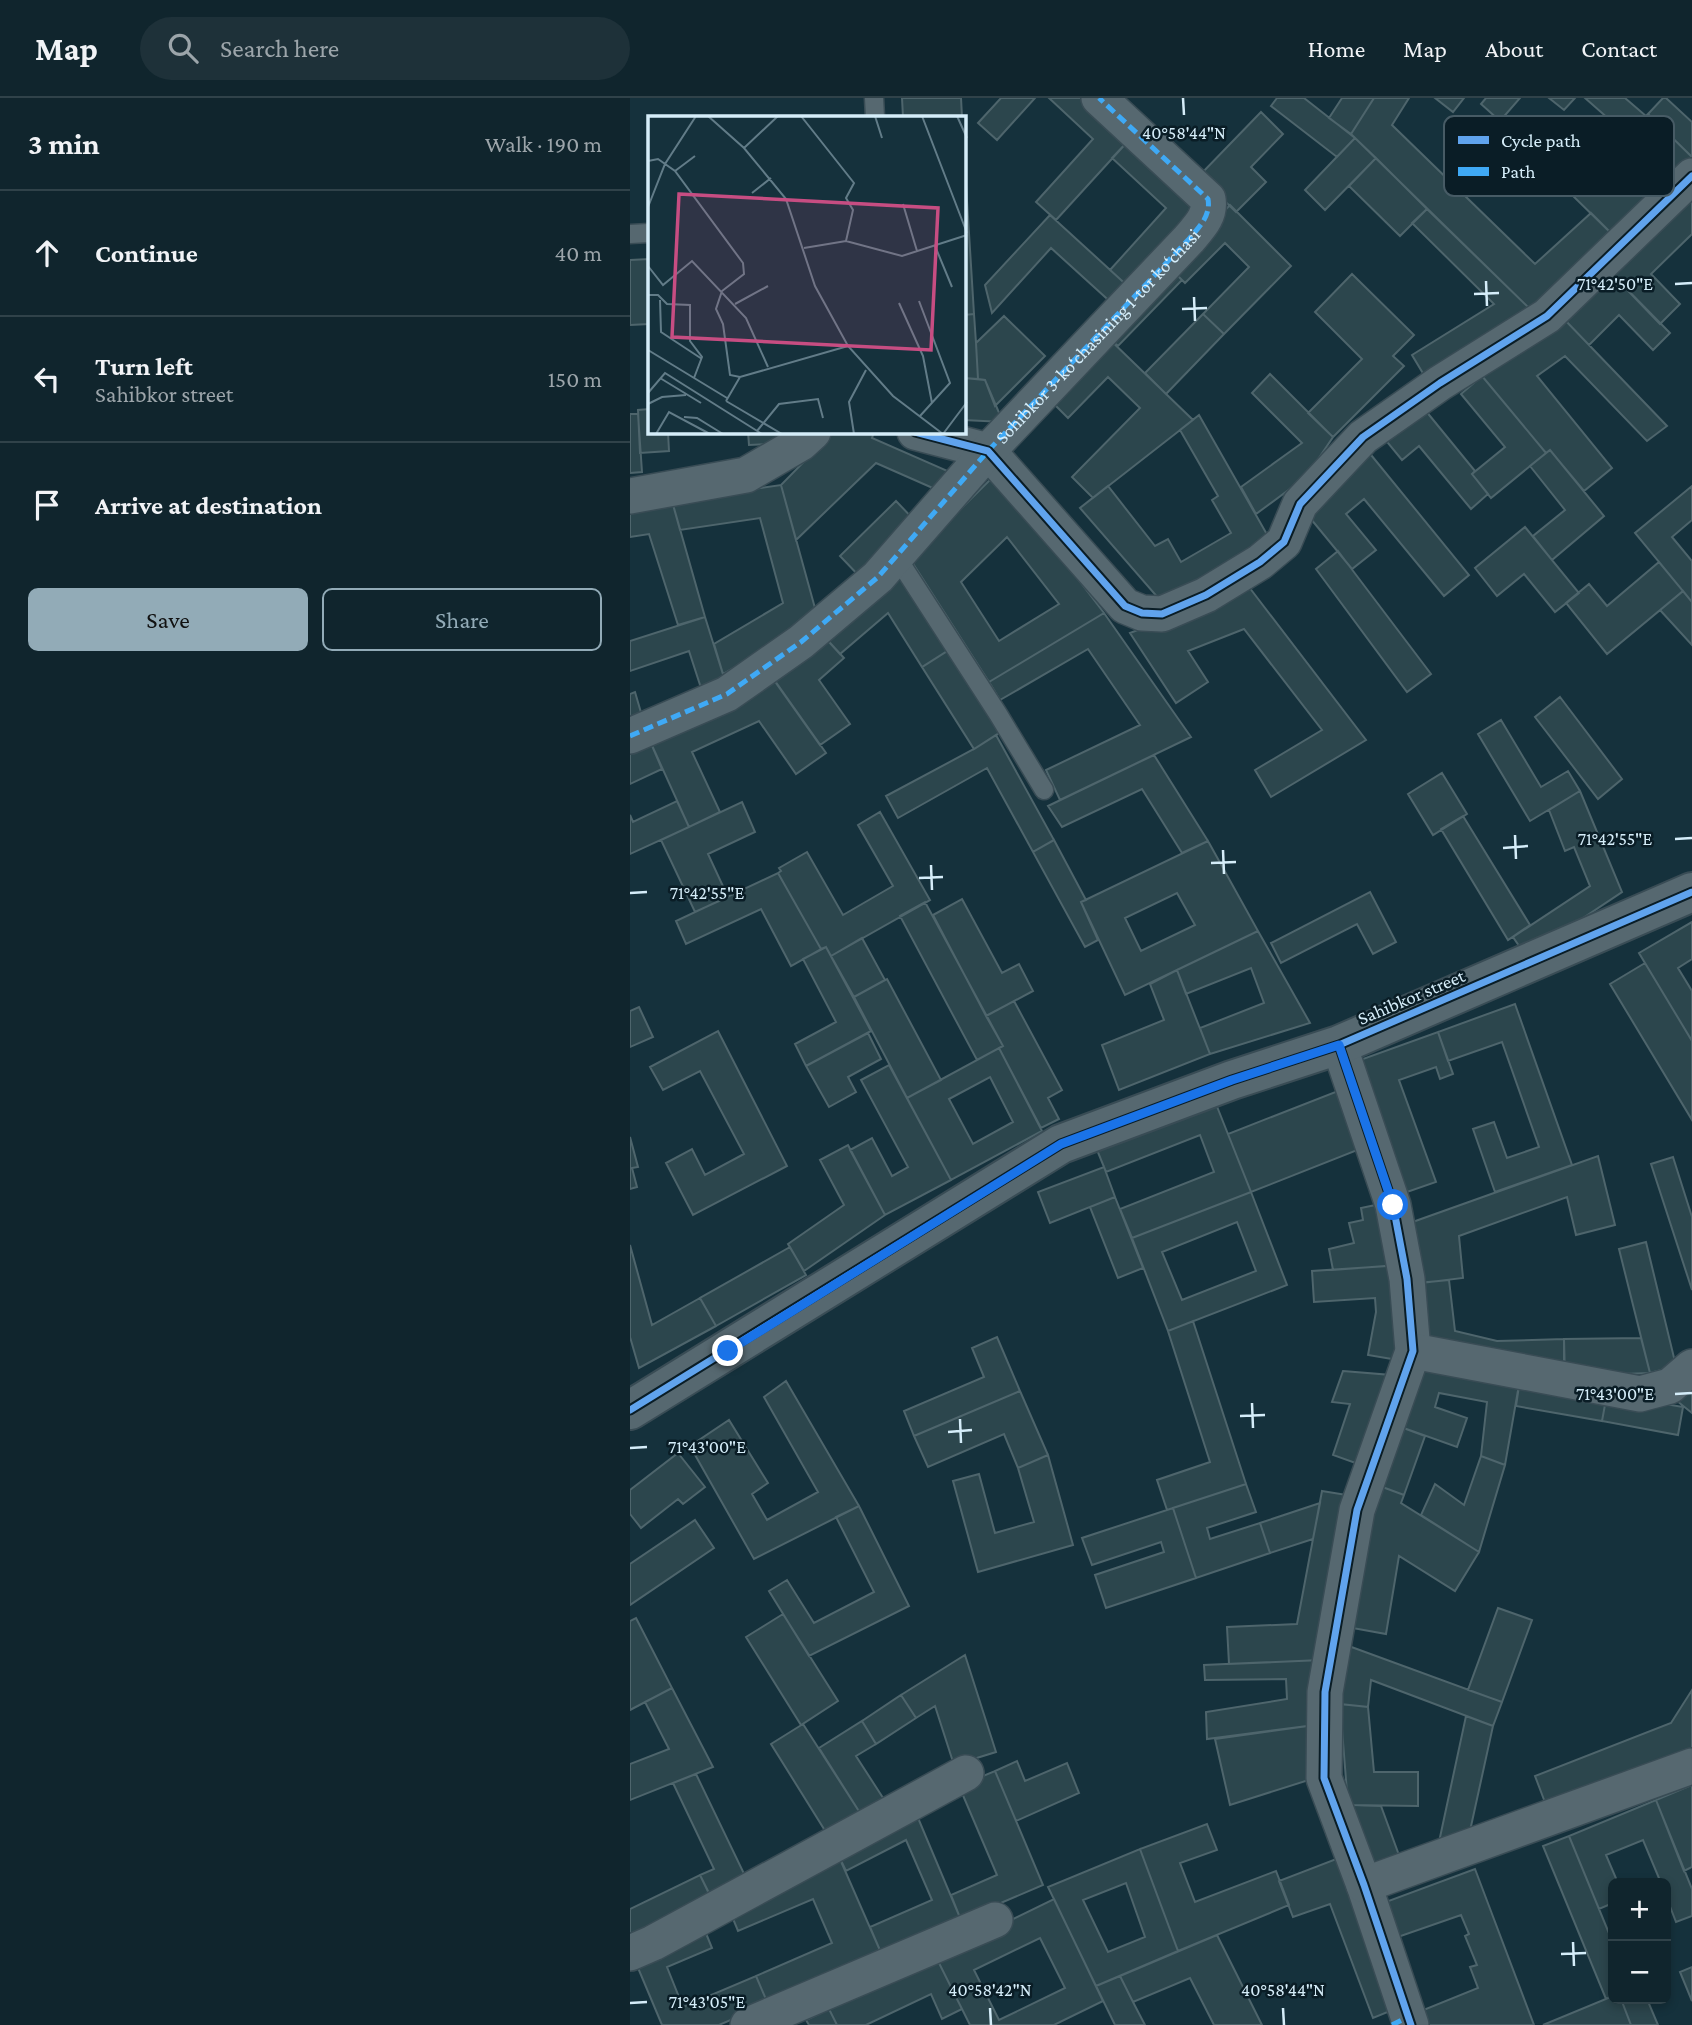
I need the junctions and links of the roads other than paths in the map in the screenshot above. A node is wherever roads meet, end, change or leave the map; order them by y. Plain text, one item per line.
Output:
1 (874, 98) edge
2 (1099, 98) edge
3 (875, 116) edge
4 (1692, 177) edge
5 (1674, 194) edge
6 (1672, 196) edge
7 (648, 233) edge
8 (630, 234) edge
9 (811, 434) edge
10 (923, 434) edge
11 (988, 451) junction
12 (630, 496) edge
13 (896, 556) junction
14 (630, 736) edge
15 (1044, 790) dead end
16 (1692, 892) edge
17 (1339, 1045) junction
18 (1413, 1351) junction
19 (1692, 1367) edge
20 (631, 1406) edge
21 (1692, 1766) edge
22 (966, 1773) dead end
23 (1364, 1885) junction
24 (995, 1920) dead end
25 (630, 1953) edge
26 (1403, 2022) edge
27 (748, 2025) edge

1 - 3 lane
2 - 11 street, Sohibkor 3-ko‘chasining 1-tor ko‘chasi
4 - 5 street
6 - 11 street
7 - 8 lane
9 - 12 street
10 - 11 street
11 - 13 street, Sohibkor 3-ko‘chasining 1-tor ko‘chasi
13 - 14 street, Sohibkor 3-ko‘chasining 1-tor ko‘chasi
13 - 15 lane
16 - 17 street, Sahibkor street
17 - 18 street
17 - 20 street, Sahibkor street
18 - 19 street
18 - 23 street
21 - 23 street
22 - 25 street
23 - 26 street
24 - 27 street

